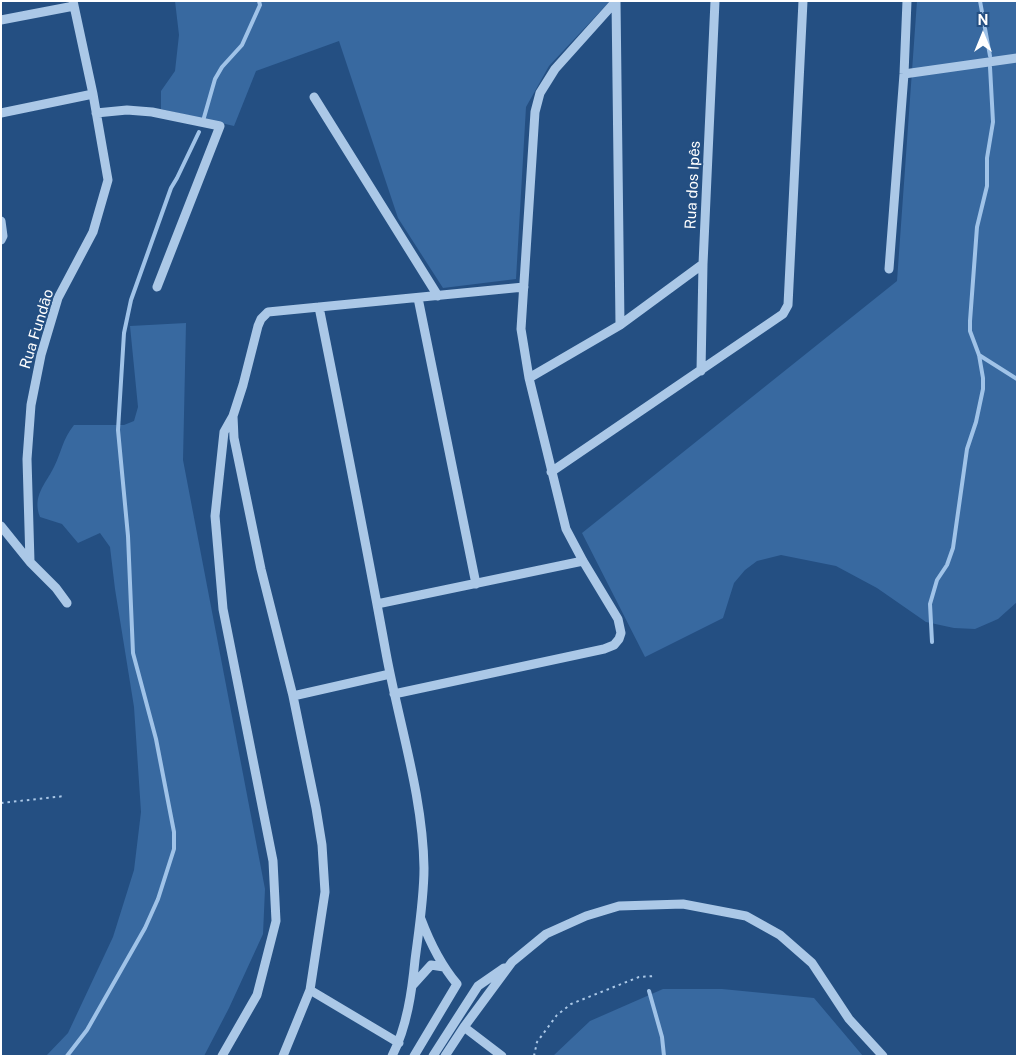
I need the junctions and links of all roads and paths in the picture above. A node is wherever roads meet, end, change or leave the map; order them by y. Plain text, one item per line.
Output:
1 (616, 1) edge
2 (714, 1) edge
3 (802, 1) edge
4 (907, 1) edge
5 (73, 4) edge
6 (1, 20) edge
7 (1017, 58) edge
8 (904, 74) junction
9 (93, 94) junction
10 (314, 98) dead end
11 (1, 113) edge
12 (96, 113) junction
13 (1, 221) edge
14 (1, 240) edge
15 (703, 264) junction
16 (890, 269) dead end
17 (524, 287) junction
18 (157, 288) dead end
19 (438, 296) junction
20 (418, 298) junction
21 (319, 307) junction
22 (620, 324) junction
23 (701, 370) junction
24 (529, 378) junction
25 (233, 416) junction
26 (552, 472) junction
27 (1, 526) edge
28 (583, 561) junction
29 (30, 562) junction
30 (476, 584) junction
31 (67, 603) dead end
32 (377, 604) junction
33 (390, 674) junction
34 (394, 694) junction
35 (293, 696) junction
36 (65, 796) dead end
37 (1, 804) edge
38 (420, 917) junction
39 (512, 962) junction
40 (444, 967) junction
41 (654, 976) dead end
42 (412, 986) junction
43 (310, 990) junction
44 (464, 1027) junction
45 (399, 1043) junction
46 (222, 1056) edge
47 (283, 1056) edge
48 (392, 1056) edge
49 (414, 1056) edge
50 (433, 1056) edge
51 (445, 1056) edge
52 (502, 1056) edge
53 (534, 1056) edge
54 (883, 1056) edge

1 - 17 street
1 - 22 street
2 - 15 street, Rua dos Ipês
3 - 23 street
4 - 8 street
5 - 6 street
5 - 9 street, Rua Fundão
7 - 8 street
8 - 16 street
9 - 11 street
9 - 12 street, Rua Fundão
10 - 19 street
12 - 18 street
12 - 29 street, Rua Fundão
13 - 14 street
15 - 22 street
15 - 23 street, Rua dos Ipês
17 - 19 street
17 - 24 street
19 - 20 street
20 - 21 street
20 - 30 street
21 - 25 street
21 - 32 street
22 - 24 street
23 - 26 street
24 - 26 street
25 - 35 street
25 - 46 street
26 - 28 street
27 - 29 street
28 - 30 street
28 - 34 street
29 - 31 street
30 - 32 street
32 - 33 street
33 - 34 street
33 - 35 street
34 - 38 street
35 - 43 street
36 - 37 path
38 - 40 street
38 - 42 street
39 - 44 street
39 - 50 street
39 - 54 street
40 - 42 street
40 - 49 street
41 - 53 path
42 - 45 street
43 - 45 street
43 - 47 street
44 - 51 street
44 - 52 street
45 - 48 street

